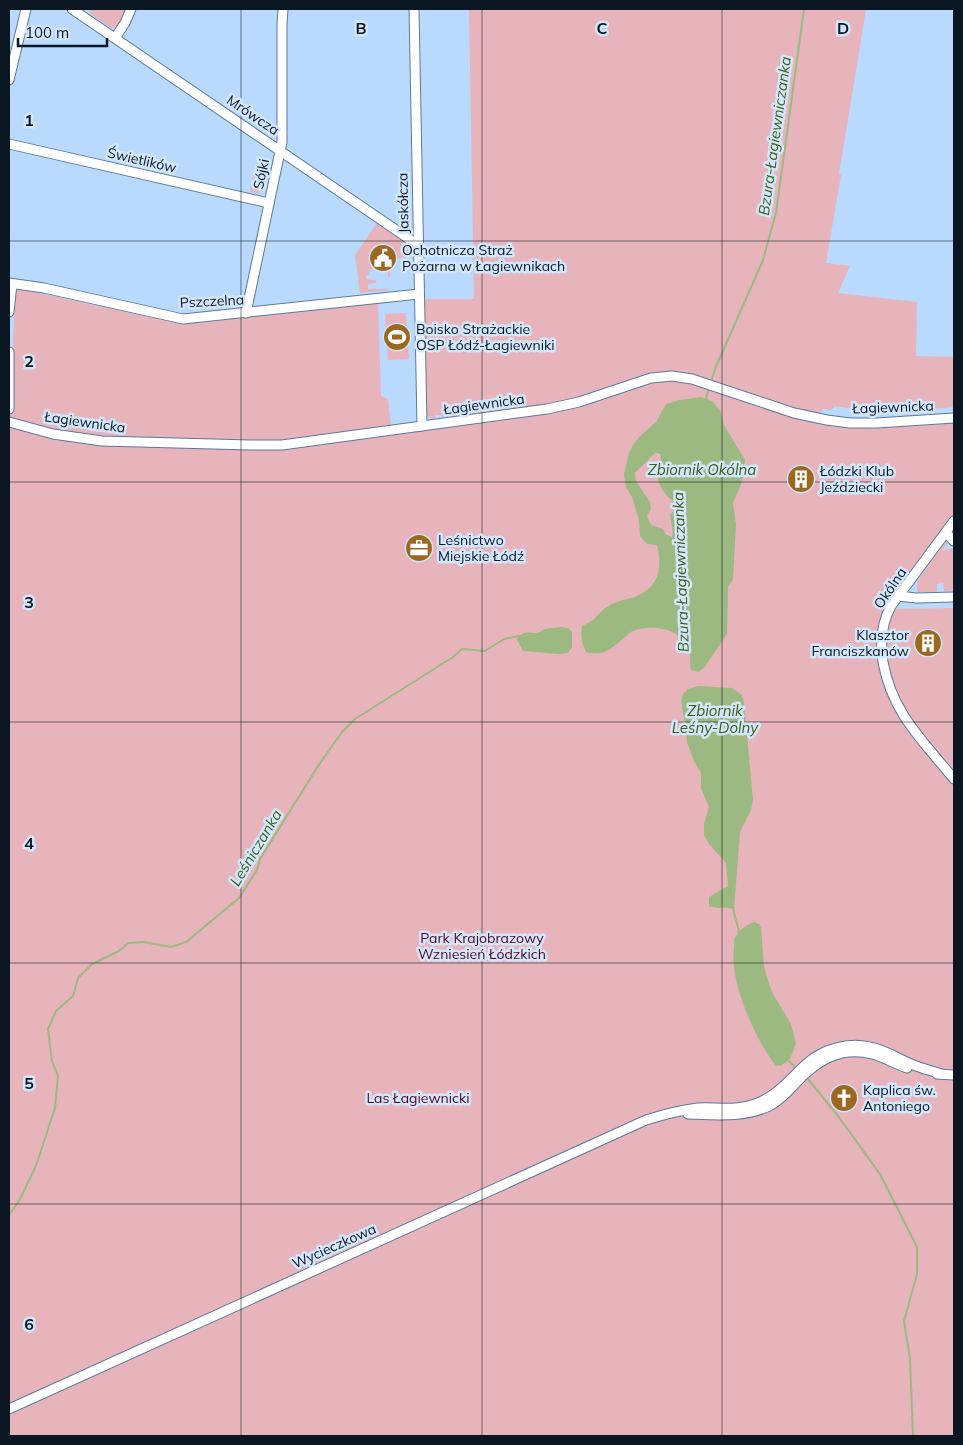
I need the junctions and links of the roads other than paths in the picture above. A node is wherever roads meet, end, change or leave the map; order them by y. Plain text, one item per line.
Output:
1 (26, 9) edge
2 (72, 9) edge
3 (130, 9) edge
4 (283, 9) edge
5 (414, 9) edge
6 (114, 38) junction
7 (9, 80) edge
8 (9, 144) edge
9 (280, 150) junction
10 (268, 203) junction
11 (418, 245) junction
12 (10, 283) edge
13 (419, 294) junction
14 (9, 312) edge
15 (246, 313) junction
16 (9, 352) edge
17 (9, 409) edge
18 (954, 418) edge
19 (9, 422) edge
20 (422, 426) junction
21 (954, 521) edge
22 (946, 533) junction
23 (954, 541) edge
24 (898, 596) junction
25 (954, 597) edge
26 (954, 779) edge
27 (954, 1075) edge
28 (9, 1409) edge

1 - 7 street
2 - 6 street, Mrówcza
3 - 6 street
4 - 9 street, Sójki
5 - 11 street, Jaskółcza
6 - 9 street, Mrówcza
8 - 10 street, Świetlików
9 - 10 street, Sójki
9 - 11 street, Mrówcza
10 - 15 street, Sójki
11 - 13 street, Jaskółcza
12 - 14 street
12 - 15 street, Pszczelna
13 - 15 street, Pszczelna
13 - 20 street, Jaskółcza
16 - 17 street
18 - 20 street, Łagiewnicka
19 - 20 street, Łagiewnicka
21 - 22 street, Okólna
22 - 23 street
22 - 24 street, Okólna
24 - 25 street
24 - 26 street, Okólna
27 - 28 street, Wycieczkowa

